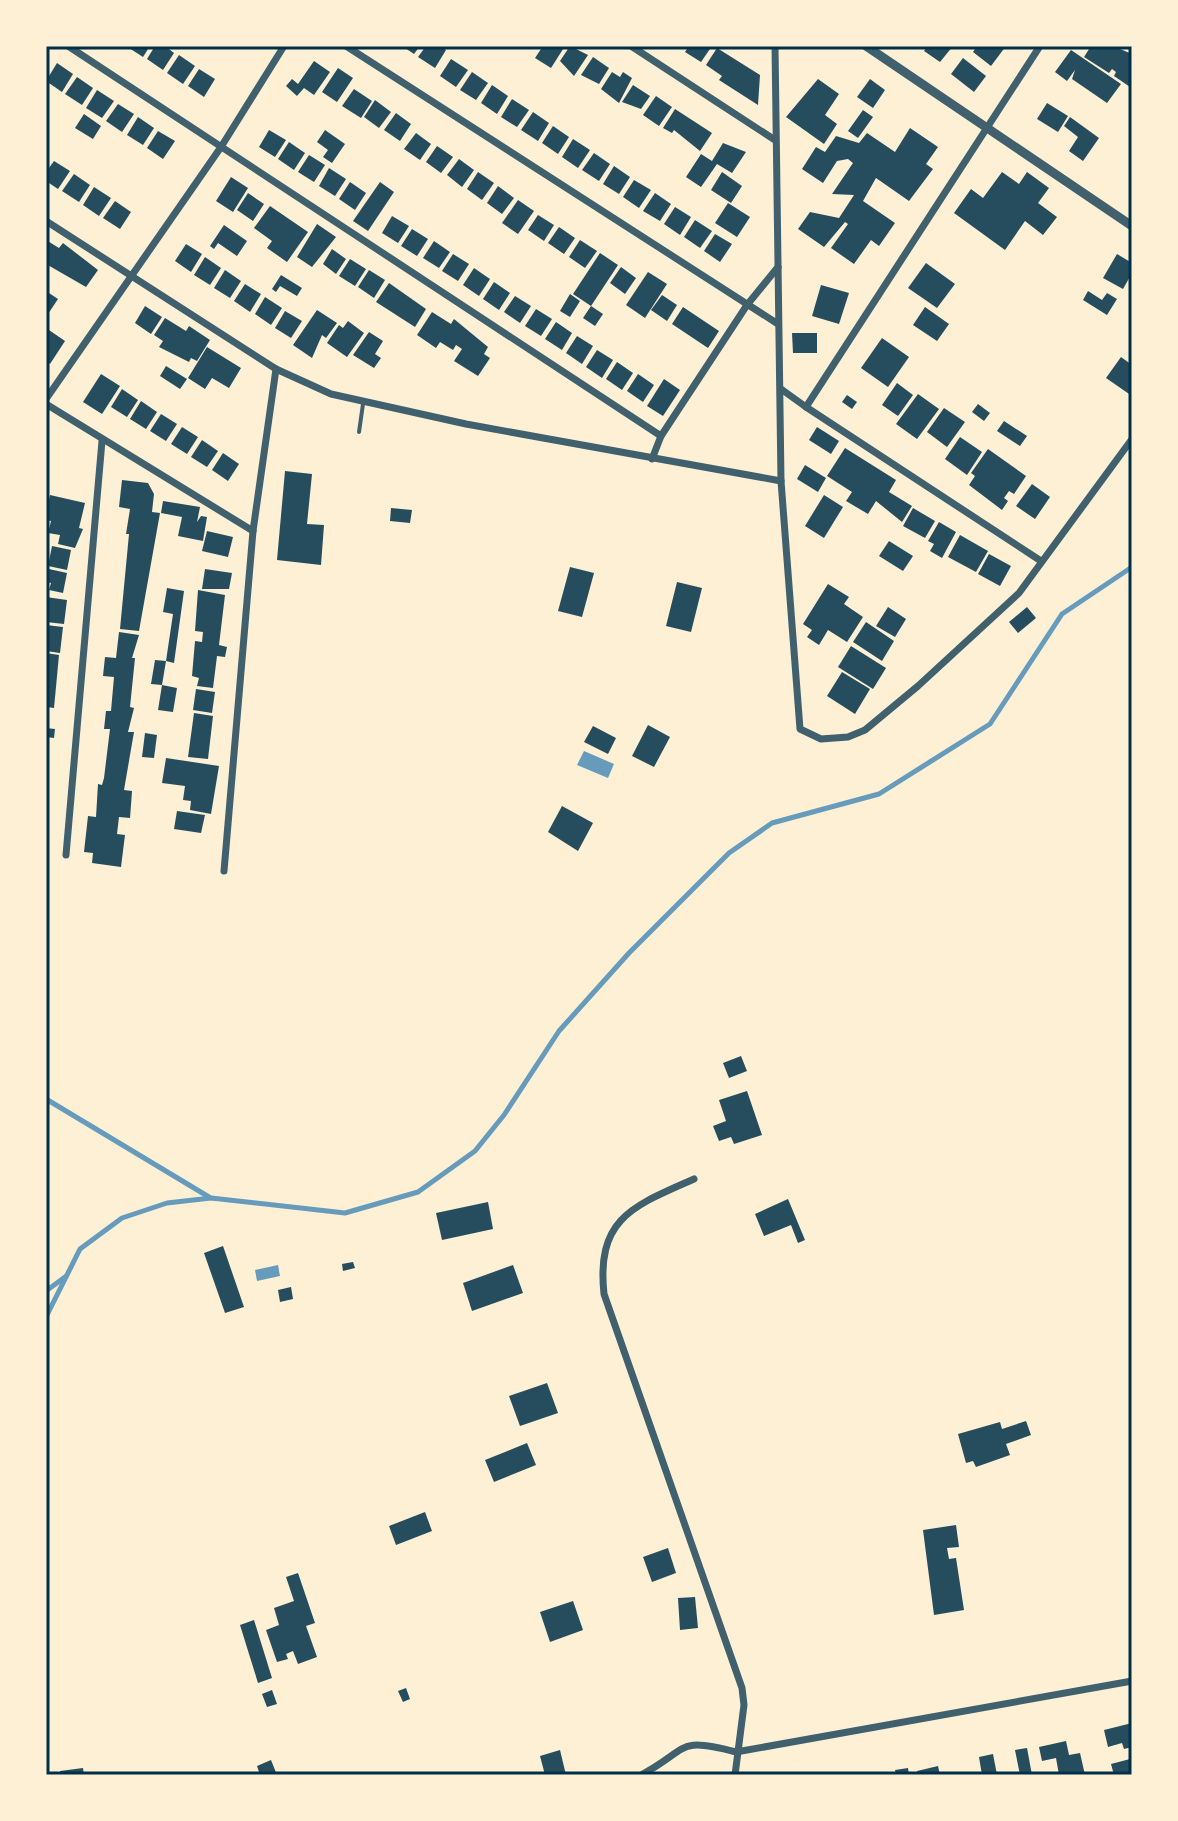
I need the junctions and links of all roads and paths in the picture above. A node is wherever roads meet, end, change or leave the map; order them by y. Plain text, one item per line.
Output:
1 (68, 46) edge
2 (284, 46) edge
3 (346, 46) edge
4 (631, 46) edge
5 (775, 46) edge
6 (866, 46) edge
7 (1040, 46) edge
8 (987, 129) junction
9 (775, 140) junction
10 (221, 147) junction
11 (46, 221) edge
12 (1132, 226) edge
13 (778, 267) junction
14 (132, 278) junction
15 (747, 305) junction
16 (778, 324) junction
17 (276, 369) junction
18 (781, 389) junction
19 (46, 401) edge
20 (363, 404) junction
21 (806, 407) junction
22 (359, 432) dead end
23 (661, 436) junction
24 (1132, 439) edge
25 (102, 441) junction
26 (652, 459) junction
27 (781, 481) junction
28 (253, 531) junction
29 (1041, 561) junction
30 (66, 855) dead end
31 (224, 871) dead end
32 (694, 1179) dead end
33 (1132, 1681) edge
34 (736, 1752) junction
35 (641, 1775) edge
36 (735, 1775) edge

1 - 10 street
2 - 10 street
3 - 15 street
4 - 9 street
5 - 9 street
6 - 8 street
7 - 8 street
8 - 12 street
8 - 21 street
9 - 13 street
10 - 14 street
10 - 23 street
11 - 14 street
13 - 15 street
13 - 16 street
14 - 17 street
14 - 19 street
15 - 16 street
15 - 23 street
16 - 18 street
17 - 20 street
17 - 28 street
18 - 21 street
18 - 27 street
19 - 25 street
20 - 22 lane
20 - 26 street
21 - 29 street
23 - 26 street
24 - 29 street
25 - 28 street
25 - 30 street
26 - 27 street
27 - 29 street
28 - 31 street
32 - 34 street
33 - 34 street
34 - 35 street
34 - 36 street

